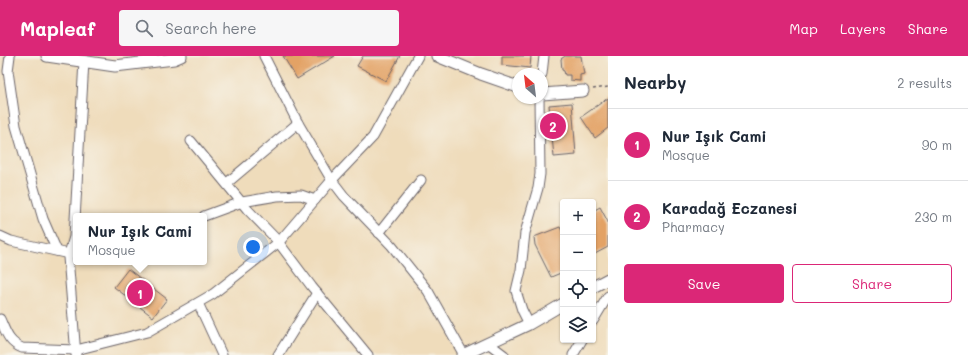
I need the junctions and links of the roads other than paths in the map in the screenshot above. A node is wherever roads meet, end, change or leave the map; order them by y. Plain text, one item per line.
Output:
1 (10, 56) edge
2 (48, 56) edge
3 (181, 56) edge
4 (264, 56) edge
5 (418, 56) edge
6 (437, 56) edge
7 (544, 56) edge
8 (78, 59) edge
9 (543, 68) edge
10 (4, 75) edge
11 (512, 85) edge
12 (583, 91) road end
13 (548, 94) edge
14 (539, 104) edge
15 (298, 123) junction
16 (191, 141) dead end
17 (332, 180) junction
18 (420, 180) dead end
19 (227, 183) junction
20 (315, 200) junction
21 (242, 202) junction
22 (75, 213) edge
23 (207, 215) edge
24 (379, 233) junction
25 (0, 236) edge
26 (279, 242) junction
27 (57, 251) junction
28 (72, 253) edge
29 (608, 278) edge
30 (596, 285) edge
31 (317, 293) junction
32 (608, 296) edge
33 (198, 303) junction
34 (560, 306) edge
35 (596, 316) edge
36 (0, 319) edge
37 (529, 324) junction
38 (488, 343) junction
39 (580, 343) edge
40 (22, 352) edge
41 (76, 353) edge
42 (222, 355) edge
43 (278, 355) edge
44 (368, 355) edge
45 (464, 355) edge
46 (504, 355) edge
47 (573, 355) edge

1 - 10 street
2 - 8 street
3 - 8 street
4 - 15 street
5 - 17 street
6 - 11 street
7 - 9 street
8 - 22 street
10 - 27 street
12 - 13 street
14 - 37 street
15 - 17 street
15 - 19 street
16 - 19 street
17 - 20 street
17 - 24 street
18 - 24 street
19 - 21 street
20 - 21 street
20 - 26 street
21 - 23 street
21 - 26 street
24 - 45 street
25 - 27 street
26 - 31 street
26 - 33 street
27 - 28 street
28 - 41 street
29 - 30 street
31 - 43 street
31 - 44 street
32 - 35 street
33 - 41 street
33 - 42 street
34 - 37 street
36 - 40 street
37 - 38 street
38 - 45 street
38 - 46 street
39 - 47 street
40 - 41 street

